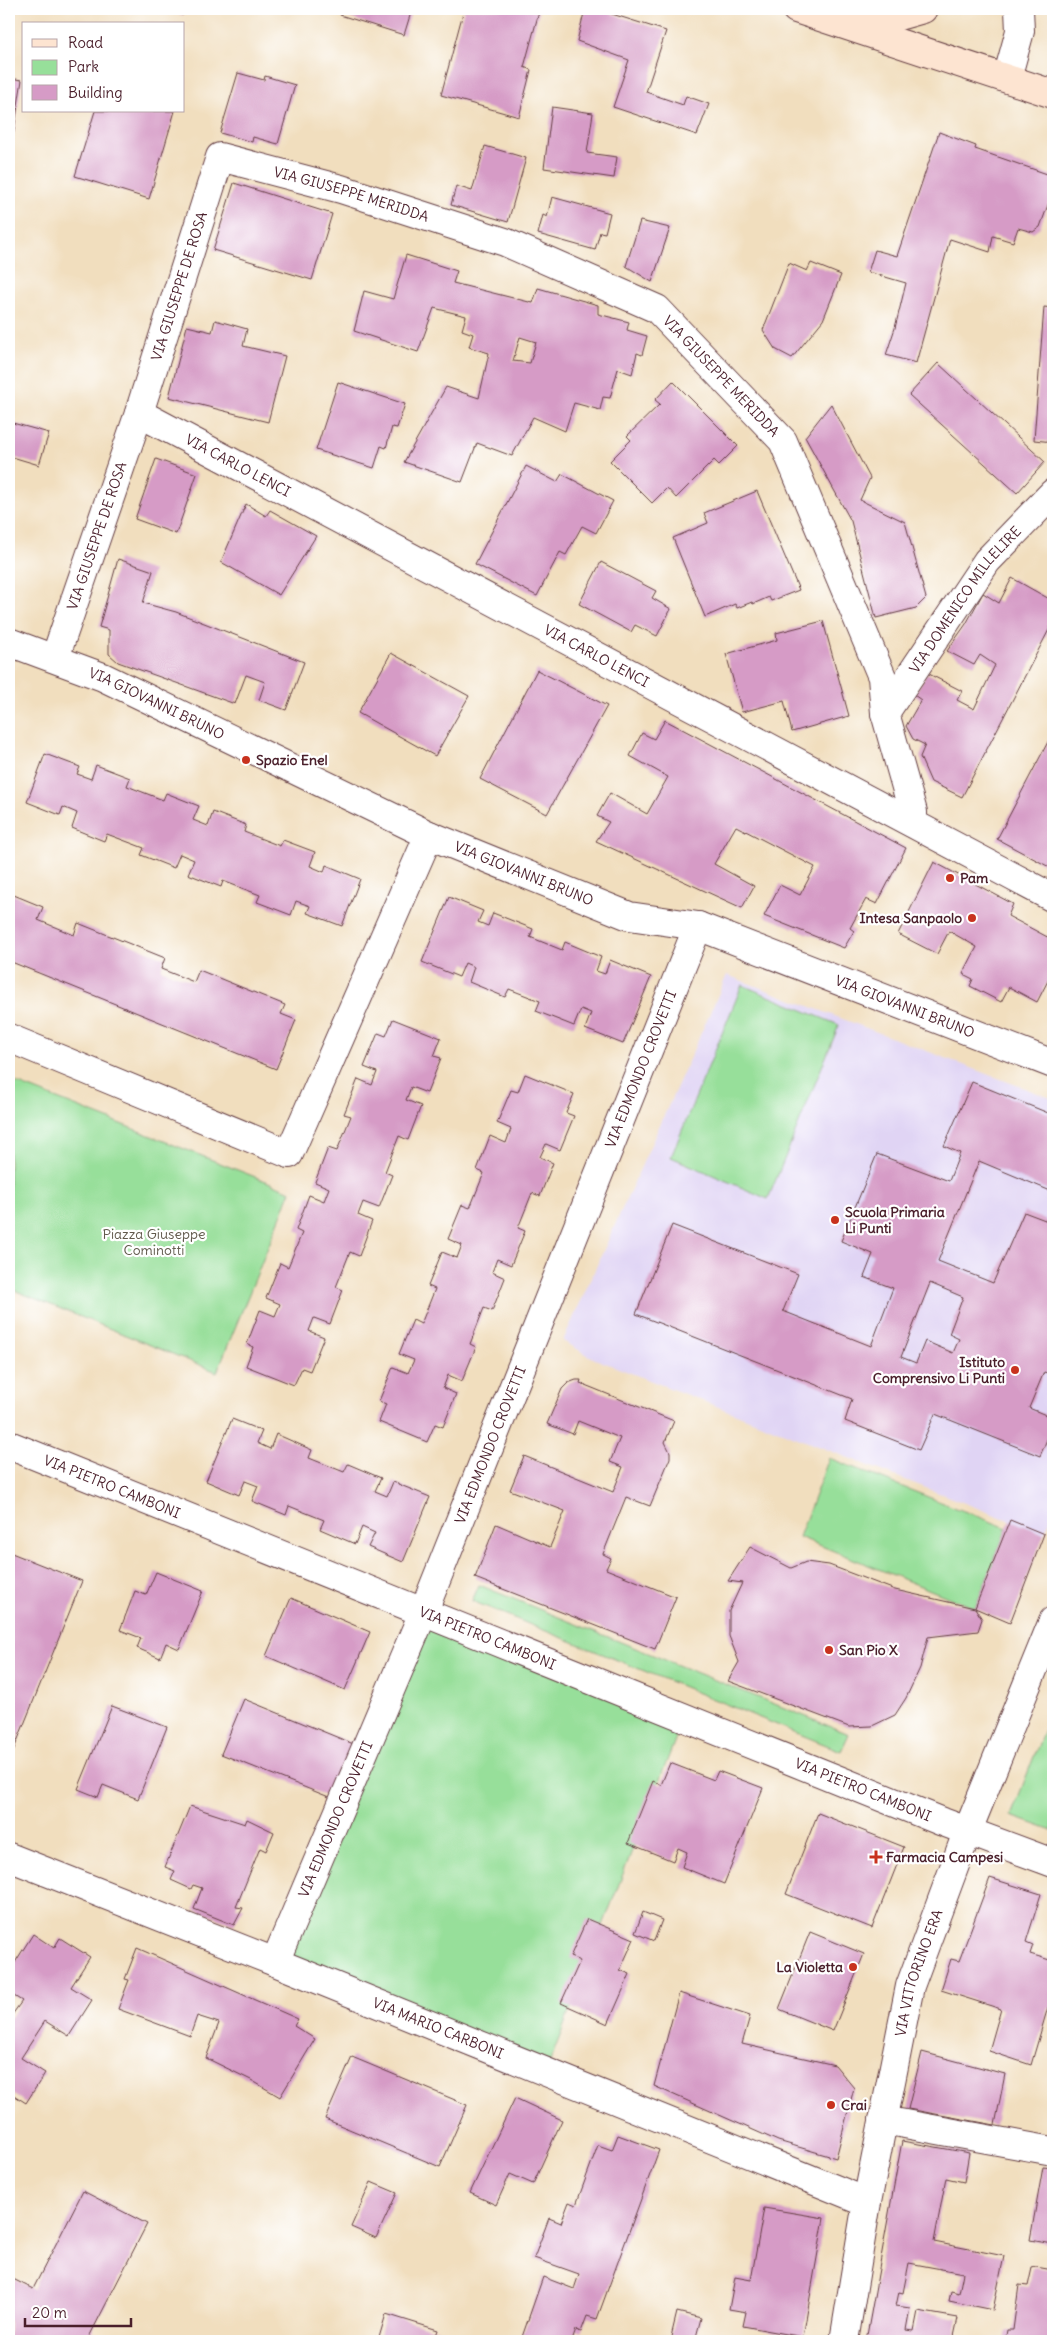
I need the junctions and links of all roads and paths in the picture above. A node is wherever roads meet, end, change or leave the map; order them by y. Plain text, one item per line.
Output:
1 (796, 9) edge
2 (923, 9) edge
3 (1019, 9) edge
4 (856, 28) junction
5 (1007, 78) junction
6 (1053, 94) edge
7 (220, 158) joint
8 (139, 413) junction
9 (1053, 493) edge
10 (9, 642) edge
11 (55, 658) junction
12 (885, 713) junction
13 (912, 824) junction
14 (429, 835) junction
15 (1053, 898) edge
16 (698, 926) junction
17 (9, 1038) edge
18 (1053, 1064) edge
19 (9, 1445) edge
20 (423, 1613) junction
21 (1053, 1621) edge
22 (968, 1830) junction
23 (9, 1857) edge
24 (1053, 1863) edge
25 (275, 1962) junction
26 (883, 2120) junction
27 (1053, 2151) edge
28 (867, 2202) junction
29 (844, 2341) edge

1 - 4 main road
2 - 4 main road
3 - 5 street
4 - 5 main road
5 - 6 main road
7 - 8 street, VIA GIUSEPPE DE ROSA
7 - 12 street, VIA GIUSEPPE MERIDDA
8 - 11 street, VIA GIUSEPPE DE ROSA
8 - 13 street, VIA CARLO LENCI
9 - 12 street, VIA DOMENICO MILLELIRE
10 - 11 street, VIA GIOVANNI BRUNO
11 - 14 street, VIA GIOVANNI BRUNO
12 - 13 street, VIA GIUSEPPE MERIDDA
13 - 15 street, VIA CARLO LENCI
14 - 16 street, VIA GIOVANNI BRUNO
14 - 17 street
16 - 18 street, VIA GIOVANNI BRUNO
16 - 20 street, VIA EDMONDO CROVETTI
19 - 20 street, VIA PIETRO CAMBONI
20 - 22 street, VIA PIETRO CAMBONI
20 - 25 street, VIA EDMONDO CROVETTI
21 - 22 street, VIA VITTORINO ERA
22 - 24 street, VIA PIETRO CAMBONI
22 - 26 street, VIA VITTORINO ERA
23 - 25 street, VIA MARIO CARBONI
25 - 28 street, VIA MARIO CARBONI
26 - 27 street
26 - 28 street, VIA VITTORINO ERA
28 - 29 street, VIA VITTORINO ERA

